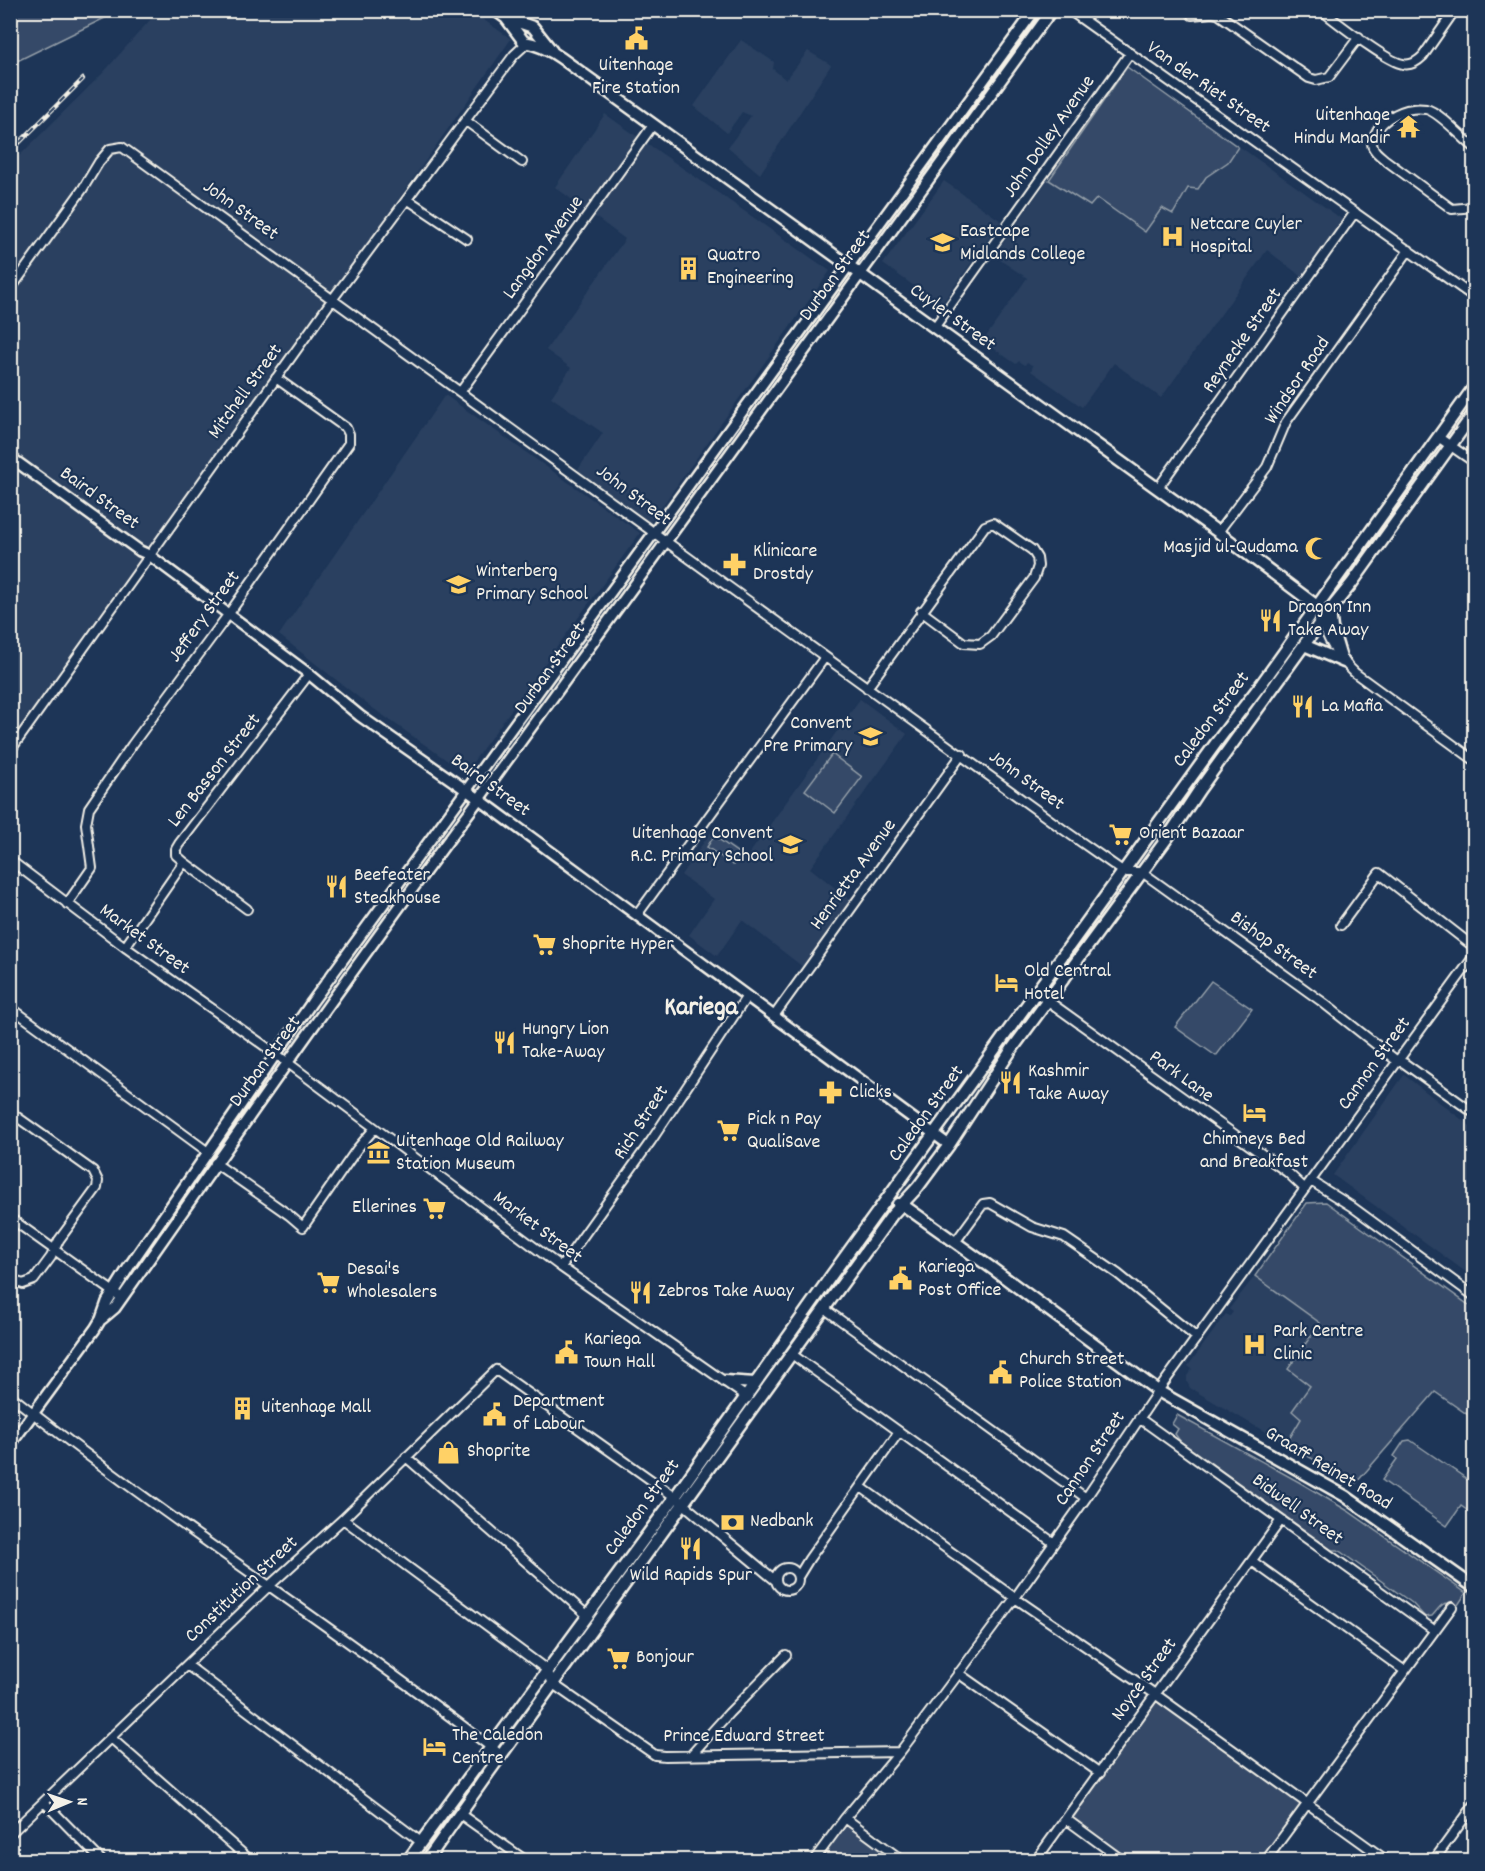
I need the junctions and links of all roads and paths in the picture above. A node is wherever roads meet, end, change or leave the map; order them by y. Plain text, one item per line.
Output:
1 (495, 10) edge
2 (1035, 10) edge
3 (1052, 10) edge
4 (1069, 10) edge
5 (1320, 10) edge
6 (1442, 10) edge
7 (1453, 14) edge
8 (1192, 15) dead end
9 (506, 18) junction
10 (1359, 37) junction
11 (527, 38) junction
12 (1130, 53) junction
13 (466, 121) junction
14 (653, 125) junction
15 (1474, 147) edge
16 (522, 162) dead end
17 (407, 199) junction
18 (1474, 207) edge
19 (1355, 212) junction
20 (467, 239) dead end
21 (1409, 250) junction
22 (849, 266) junction
23 (860, 273) junction
24 (10, 290) edge
25 (1474, 297) edge
26 (332, 300) junction
27 (934, 328) junction
28 (276, 378) junction
29 (1474, 387) edge
30 (461, 391) junction
31 (1474, 413) edge
32 (1438, 437) junction
33 (1452, 446) junction
34 (10, 456) edge
35 (1474, 462) edge
36 (1158, 488) junction
37 (654, 532) junction
38 (1218, 532) junction
39 (666, 542) junction
40 (149, 555) junction
41 (1317, 606) junction
42 (921, 611) junction
43 (1330, 611) junction
44 (228, 615) junction
45 (1322, 620) junction
46 (1304, 645) junction
47 (825, 657) junction
48 (1343, 660) junction
49 (309, 674) junction
50 (867, 688) junction
51 (10, 751) edge
52 (962, 754) junction
53 (1474, 760) edge
54 (466, 790) junction
55 (479, 799) junction
56 (10, 860) edge
57 (184, 862) junction
58 (1124, 872) junction
59 (1142, 872) junction
60 (67, 904) junction
61 (247, 909) dead end
62 (637, 915) junction
63 (1341, 925) dead end
64 (1474, 946) edge
65 (124, 947) junction
66 (1474, 956) edge
67 (1036, 993) junction
68 (747, 996) junction
69 (1048, 1000) junction
70 (10, 1007) edge
71 (774, 1016) junction
72 (276, 1054) junction
73 (1397, 1061) junction
74 (287, 1062) junction
75 (10, 1112) edge
76 (1474, 1113) edge
77 (375, 1128) junction
78 (934, 1135) junction
79 (950, 1145) junction
80 (208, 1152) junction
81 (215, 1163) junction
82 (1311, 1181) junction
83 (899, 1183) junction
84 (1305, 1189) junction
85 (903, 1205) junction
86 (881, 1208) junction
87 (10, 1218) edge
88 (956, 1241) junction
89 (54, 1249) junction
90 (561, 1267) junction
91 (10, 1279) edge
92 (113, 1291) junction
93 (1474, 1296) edge
94 (122, 1298) junction
95 (825, 1309) junction
96 (101, 1319) junction
97 (1197, 1338) junction
98 (793, 1355) junction
99 (725, 1381) junction
100 (755, 1383) junction
101 (1158, 1390) junction
102 (10, 1395) edge
103 (746, 1396) junction
104 (756, 1405) junction
105 (33, 1413) junction
106 (1140, 1418) junction
107 (899, 1432) junction
108 (10, 1445) edge
109 (406, 1457) junction
110 (861, 1487) junction
111 (1086, 1498) junction
112 (679, 1501) junction
113 (343, 1519) junction
114 (1281, 1520) junction
115 (1054, 1543) junction
116 (809, 1559) junction
117 (1252, 1561) junction
118 (757, 1565) junction
119 (791, 1568) junction
120 (781, 1569) junction
121 (798, 1577) junction
122 (776, 1581) junction
123 (269, 1586) junction
124 (1474, 1587) edge
125 (1015, 1598) junction
126 (1452, 1607) dead end
127 (587, 1615) junction
128 (1434, 1630) junction
129 (786, 1655) dead end
130 (187, 1665) junction
131 (547, 1670) junction
132 (1405, 1671) junction
133 (958, 1673) junction
134 (553, 1683) junction
135 (1155, 1694) junction
136 (111, 1738) junction
137 (490, 1747) junction
138 (900, 1752) junction
139 (501, 1755) junction
140 (691, 1755) junction
141 (1100, 1773) junction
142 (44, 1802) junction
143 (1308, 1804) junction
144 (1474, 1805) edge
145 (460, 1814) junction
146 (845, 1818) junction
147 (1066, 1819) junction
148 (10, 1834) edge
149 (421, 1842) junction
150 (100, 1860) edge
151 (250, 1860) edge
152 (408, 1860) edge
153 (427, 1860) edge
154 (525, 1860) edge
155 (814, 1860) edge
156 (902, 1860) edge
157 (1036, 1860) edge
158 (1122, 1860) edge
159 (1266, 1860) edge
160 (1386, 1860) edge
161 (1434, 1860) edge

1 - 9 main road, Cuyler Street
2 - 22 street, Durban Street
3 - 23 street, Durban Street
4 - 12 street, Van der Riet Street
5 - 10 street
6 - 7 street
7 - 10 street
8 - 10 street
9 - 11 main road, Cuyler Street
9 - 11 main road, Cuyler Street
11 - 13 street, Mitchell Street
11 - 14 main road, Cuyler Street
12 - 19 street, Van der Riet Street
12 - 27 street, John Dolley Avenue
13 - 16 street
13 - 17 street, Mitchell Street
14 - 22 main road, Cuyler Street
14 - 30 street, Langdon Avenue
15 - 18 street
17 - 20 street
17 - 26 street, Mitchell Street
19 - 21 street, Van der Riet Street
19 - 36 street, Reynecke Street
21 - 25 street, Van der Riet Street
21 - 38 street, Windsor Road
22 - 23 main road, Cuyler Street
22 - 37 street, Durban Street
23 - 27 main road, Cuyler Street
23 - 39 street, Durban Street
24 - 26 street, John Street
26 - 28 street, Mitchell Street
26 - 30 street, John Street
27 - 36 main road, Cuyler Street
28 - 40 street, Mitchell Street
28 - 44 street, Jeffery Street
29 - 32 main road, Caledon Street
30 - 37 street, John Street
31 - 33 main road, Caledon Street
32 - 33 street
32 - 41 main road, Caledon Street
33 - 35 street
33 - 43 main road, Caledon Street
34 - 40 street, Baird Street
36 - 38 main road, Cuyler Street
37 - 39 street, John Street
37 - 54 street, Durban Street
38 - 41 main road, Cuyler Street
39 - 47 street, John Street
39 - 55 street, Durban Street
40 - 44 street, Baird Street
40 - 51 street, Mitchell Street
41 - 45 main road
41 - 58 main road, Caledon Street
42 - 42 street
42 - 50 street
43 - 45 main road, Caledon Street
43 - 48 main road
44 - 49 street, Baird Street
44 - 60 street, Jeffery Street
45 - 46 main road, Caledon Street
45 - 48 street
46 - 48 main road
46 - 59 main road, Caledon Street
47 - 50 street, John Street
47 - 62 street
48 - 53 street
49 - 54 street, Baird Street
49 - 57 street, Len Basson Street
50 - 52 street, John Street
52 - 58 street, John Street
52 - 71 street, Henrietta Avenue
54 - 55 street, Baird Street
54 - 72 street, Durban Street
55 - 62 street, Baird Street
55 - 74 street, Durban Street
56 - 60 street, Market Street
57 - 61 street
57 - 65 street
58 - 59 street
58 - 67 main road, Caledon Street
59 - 69 main road, Caledon Street
59 - 73 street, Bishop Street
60 - 65 street, Market Street
62 - 68 street, Baird Street
63 - 64 street
65 - 72 street, Market Street
66 - 73 street, Cannon Street
67 - 69 street, Park Lane
67 - 78 main road, Caledon Street
68 - 71 street, Baird Street
68 - 90 street, Rich Street
69 - 79 main road, Caledon Street
69 - 84 street, Park Lane
70 - 80 street
71 - 78 street, Baird Street
72 - 74 street, Market Street
72 - 80 street, Durban Street
73 - 76 street, Bishop Street
73 - 82 street, Cannon Street
74 - 77 street, Market Street
74 - 81 street, Durban Street
75 - 89 street
77 - 81 street
77 - 90 street, Market Street
78 - 79 street, Baird Street
78 - 83 main road, Caledon Street
79 - 85 main road, Caledon Street
80 - 92 street, Durban Street
81 - 94 street, Durban Street
82 - 84 street, Cannon Street
82 - 93 street
83 - 85 main road
83 - 86 main road, Caledon Street
84 - 97 street, Cannon Street
85 - 86 main road
85 - 88 main road, Graaff Reinet Road
85 - 95 main road, Caledon Street
86 - 100 main road, Caledon Street
87 - 89 street
88 - 97 street
88 - 101 main road, Graaff Reinet Road
89 - 91 street
89 - 92 street
90 - 99 street, Market Street
92 - 94 street
92 - 96 street, Durban Street
94 - 96 street, Durban Street
95 - 98 main road, Caledon Street
95 - 111 street
96 - 105 street, Durban Street
97 - 101 street, Cannon Street
98 - 104 main road, Caledon Street
98 - 107 street
99 - 100 main road
99 - 103 street, Market Street
100 - 103 main road, Caledon Street
101 - 106 street, Cannon Street
101 - 124 main road, Graaff Reinet Road
102 - 105 street
103 - 104 street, Market Street
103 - 112 main road, Caledon Street
104 - 112 main road, Caledon Street
105 - 108 street, Durban Street
105 - 123 street
106 - 111 street, Cannon Street
106 - 114 street, Bidwell Street
107 - 110 street
107 - 115 street
109 - 112 street, Constitution Street
109 - 113 street, Constitution Street
109 - 127 street
110 - 116 street
110 - 125 street
111 - 115 street, Cannon Street
112 - 118 street
112 - 127 main road, Caledon Street
112 - 134 main road, Caledon Street
113 - 123 street, Constitution Street
113 - 131 street
114 - 117 street, Noyce Street
114 - 128 street, Bidwell Street
115 - 125 street, Cannon Street
116 - 119 street
116 - 121 street
117 - 132 street
117 - 135 street, Noyce Street
118 - 120 street
118 - 122 street
119 - 120 street
119 - 121 street
120 - 122 street
121 - 122 street
123 - 130 street, Constitution Street
123 - 137 street
125 - 133 street, Cannon Street
125 - 135 street
126 - 128 street
127 - 131 main road, Caledon Street
128 - 132 street
129 - 140 street
130 - 136 street, Constitution Street
130 - 149 street
131 - 134 street, Prince Edward Street
131 - 137 main road, Caledon Street
132 - 143 street
133 - 138 street, Cannon Street
133 - 141 street
134 - 139 main road, Caledon Street
134 - 140 street, Prince Edward Street
135 - 141 street, Noyce Street
135 - 143 street
136 - 142 street, Constitution Street
136 - 151 street
137 - 139 street
137 - 149 main road, Caledon Street
138 - 140 street, Prince Edward Street
138 - 146 street, Cannon Street
139 - 145 main road, Caledon Street
141 - 147 street, Noyce Street
142 - 148 street, Constitution Street
142 - 150 street
143 - 159 street
143 - 160 street
144 - 161 street
145 - 153 main road, Caledon Street
145 - 154 street
146 - 155 street, Cannon Street
146 - 156 street
147 - 157 street, Noyce Street
147 - 158 street
149 - 152 main road, Caledon Street

